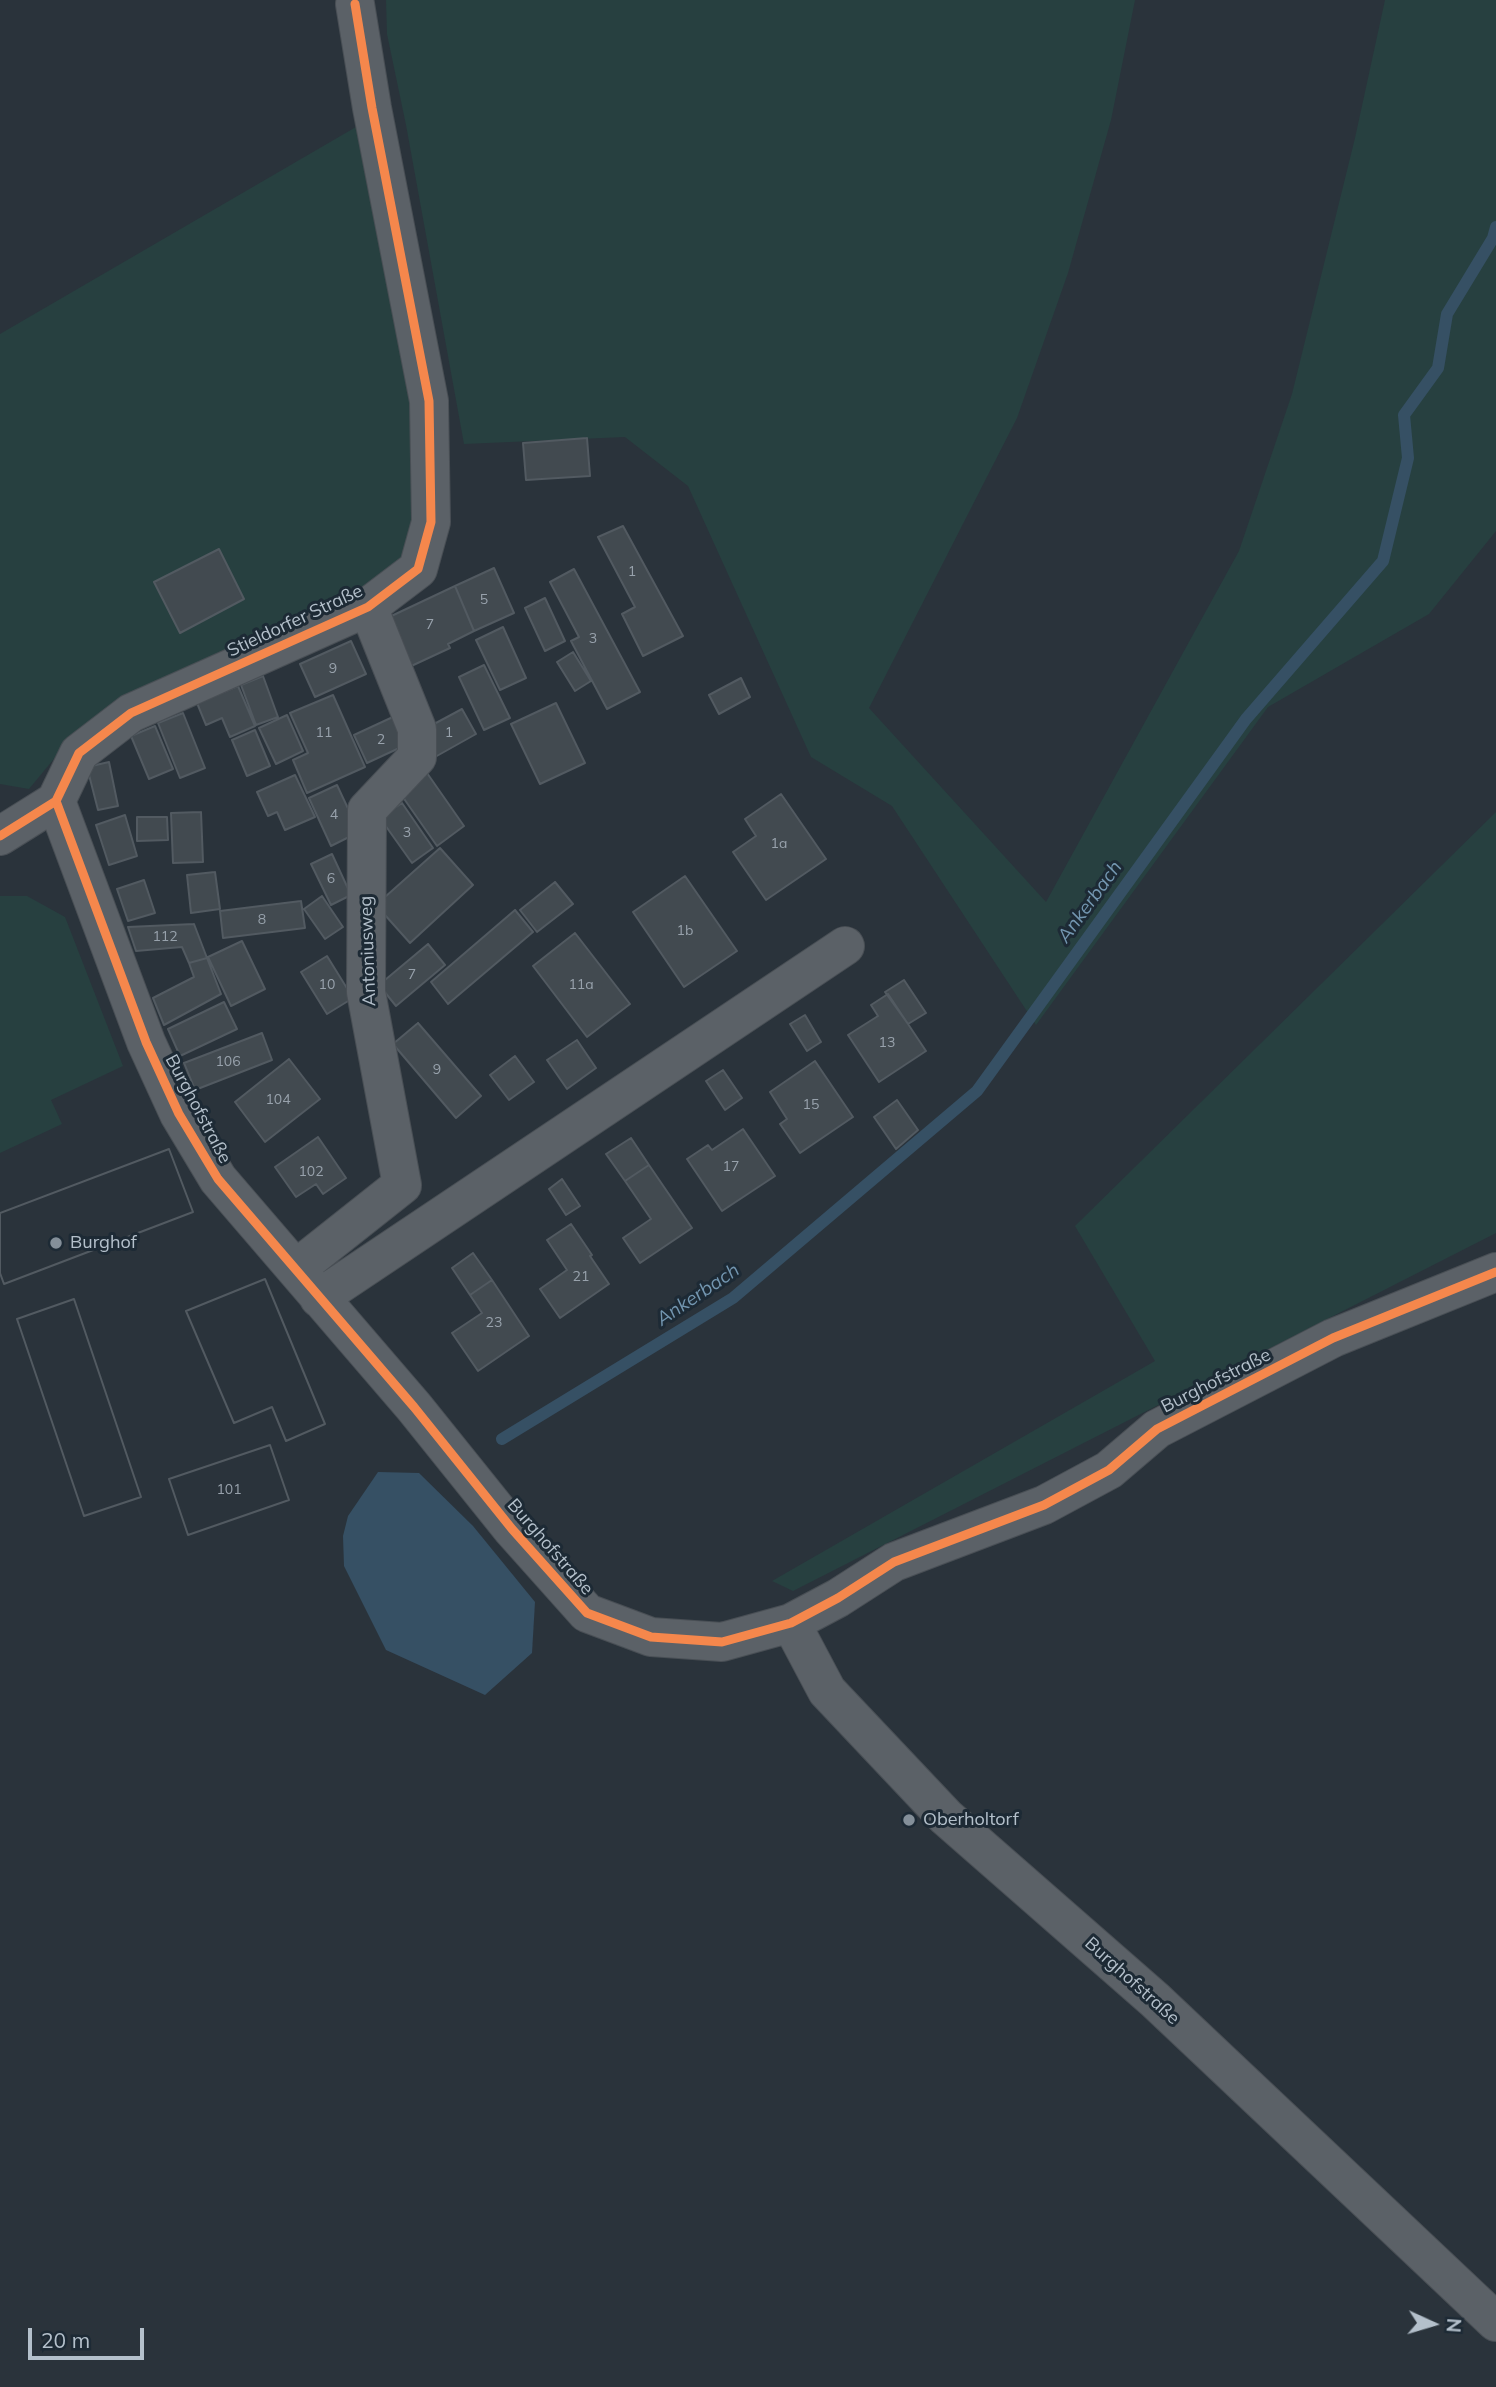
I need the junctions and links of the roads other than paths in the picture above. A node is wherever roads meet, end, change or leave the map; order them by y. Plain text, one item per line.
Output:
1 (355, 4) dead end
2 (368, 607) junction
3 (56, 801) junction
4 (0, 836) edge
5 (845, 946) dead end
6 (1496, 1272) edge
7 (307, 1284) junction
8 (791, 1623) junction
9 (1496, 2322) edge

1 - 2 street, Stieldorfer Straße
2 - 3 street, Stieldorfer Straße
2 - 7 street, Antoniusweg
3 - 4 street
3 - 7 street, Burghofstraße
5 - 7 street
6 - 8 street, Burghofstraße
7 - 8 street, Burghofstraße
8 - 9 street, Burghofstraße

